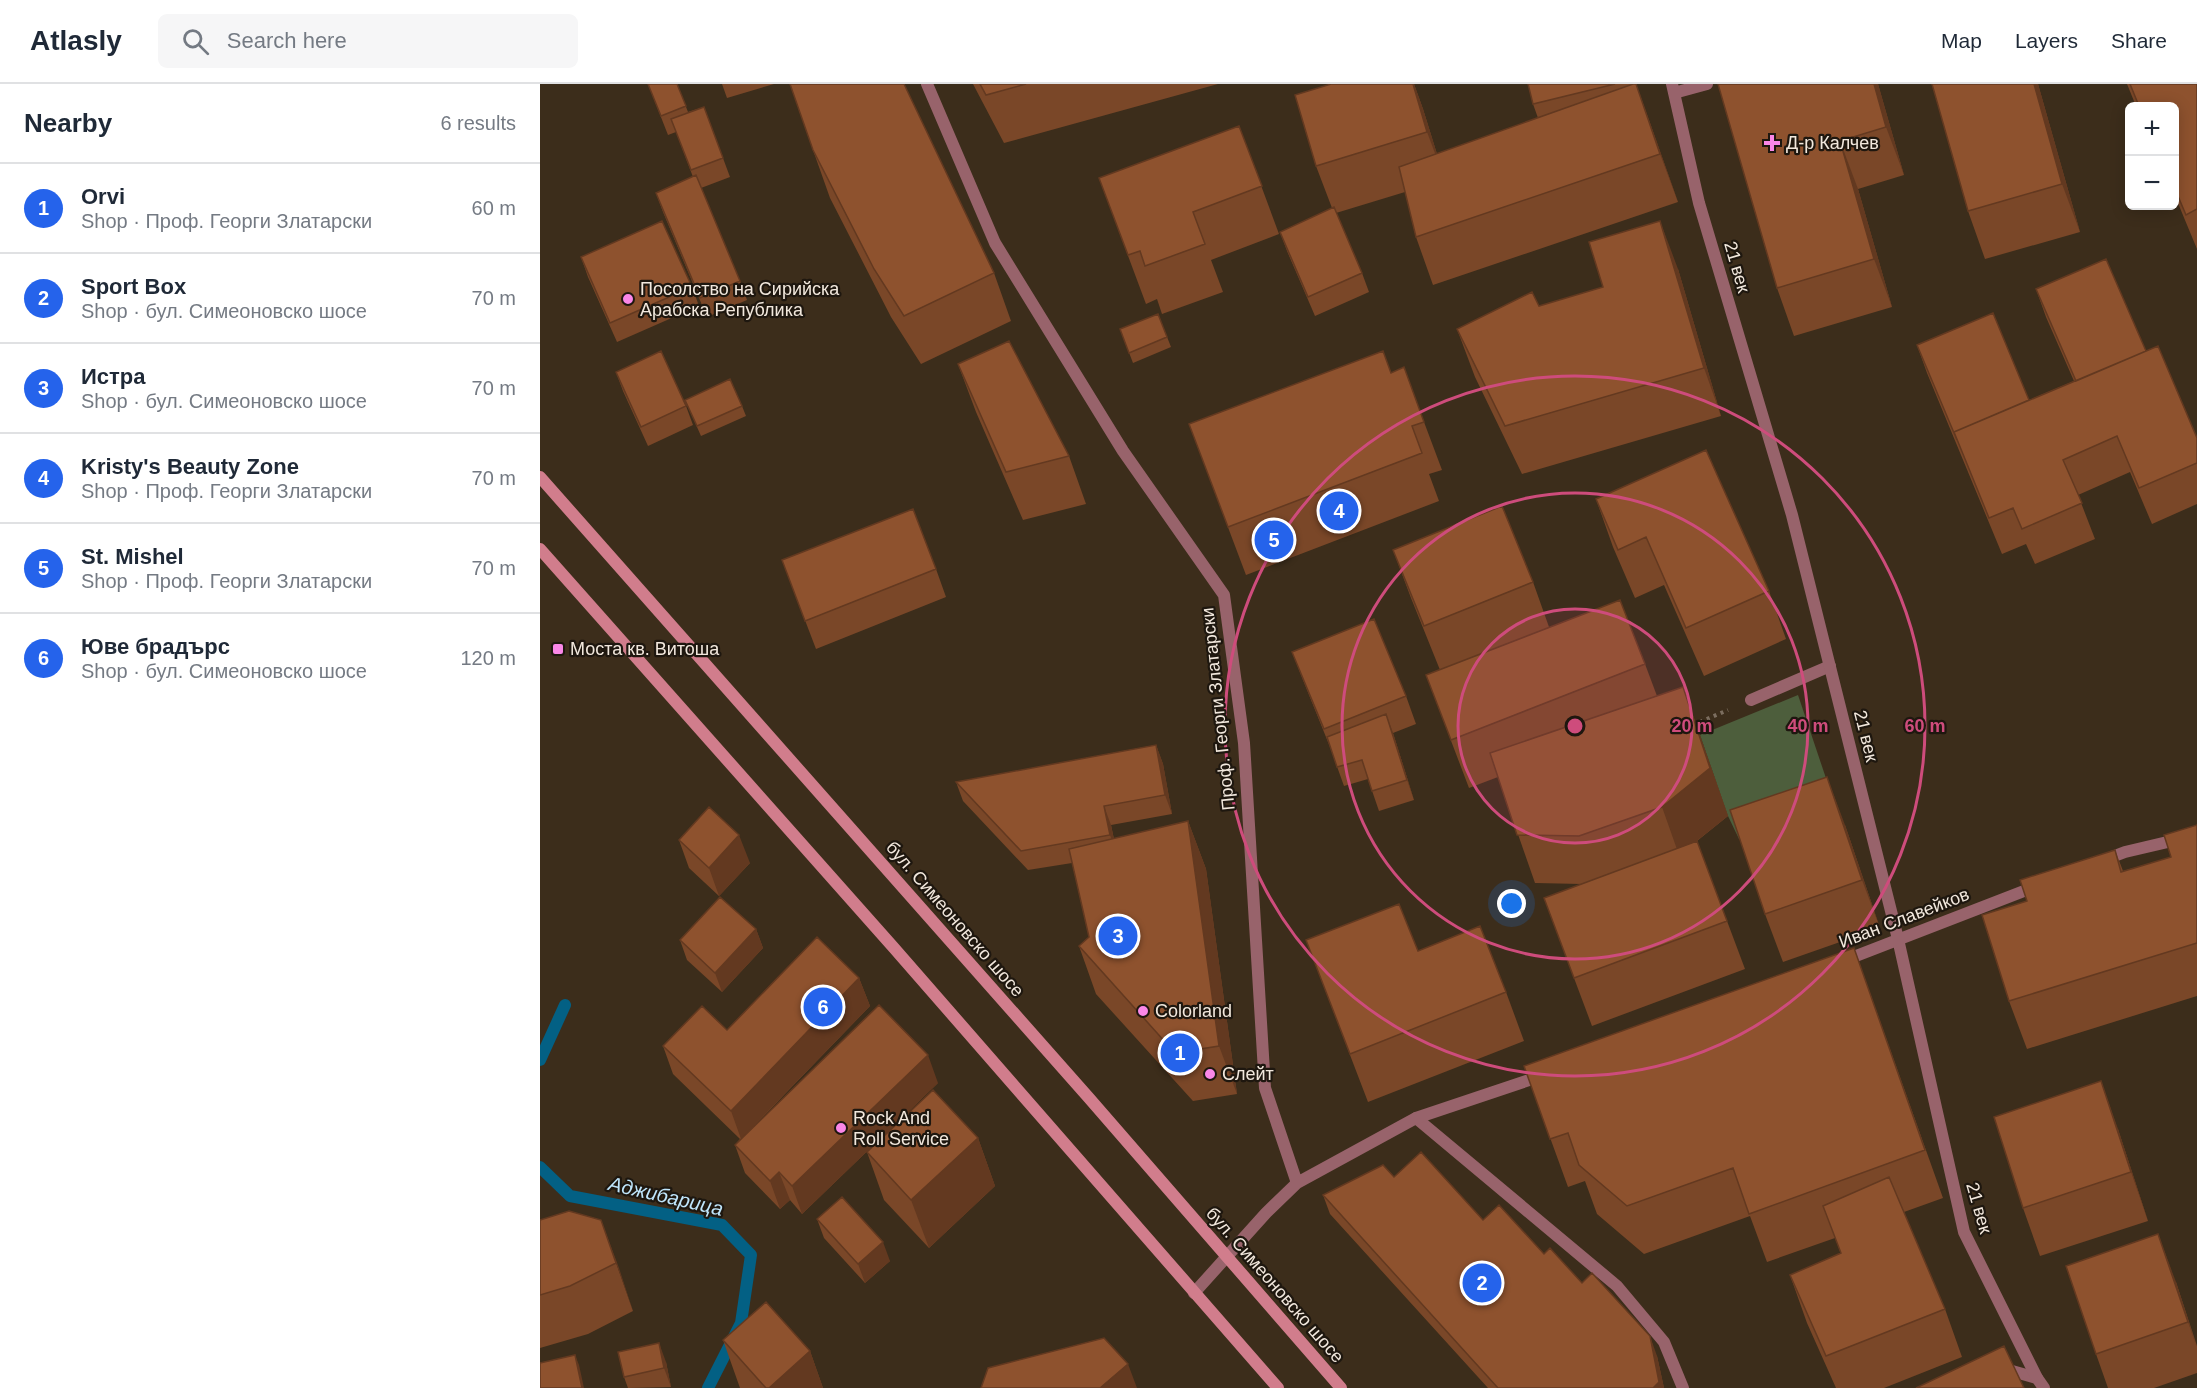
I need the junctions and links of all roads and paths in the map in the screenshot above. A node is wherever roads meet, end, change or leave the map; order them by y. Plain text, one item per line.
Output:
1 (927, 84) edge
2 (1707, 84) edge
3 (1673, 88) edge
4 (540, 477) edge
5 (540, 549) edge
6 (1830, 666) junction
7 (1751, 700) joint
8 (1687, 727) edge
9 (2197, 835) edge
10 (2093, 864) edge
11 (2050, 881) edge
12 (1898, 939) junction
13 (1833, 965) edge
14 (1560, 1069) edge
15 (1416, 1118) junction
16 (1297, 1184) junction
17 (1226, 1257) junction
18 (1194, 1293) junction
19 (1996, 1374) edge
20 (2041, 1383) edge
21 (1278, 1388) edge
22 (1341, 1388) edge
23 (1683, 1388) edge

1 - 16 street, Проф. Георги Златарски
2 - 3 street
3 - 6 street, 21 век
4 - 17 main road, бул. Симеоновско шосе
5 - 18 main road
6 - 7 street
6 - 12 street, 21 век
7 - 8 path
9 - 10 street
11 - 12 street, Иван Славейков
12 - 13 street, Иван Славейков
12 - 20 street, 21 век
14 - 15 street
15 - 16 street
15 - 23 street
16 - 17 street
17 - 18 street
17 - 22 main road, бул. Симеоновско шосе
18 - 21 main road
19 - 20 street

